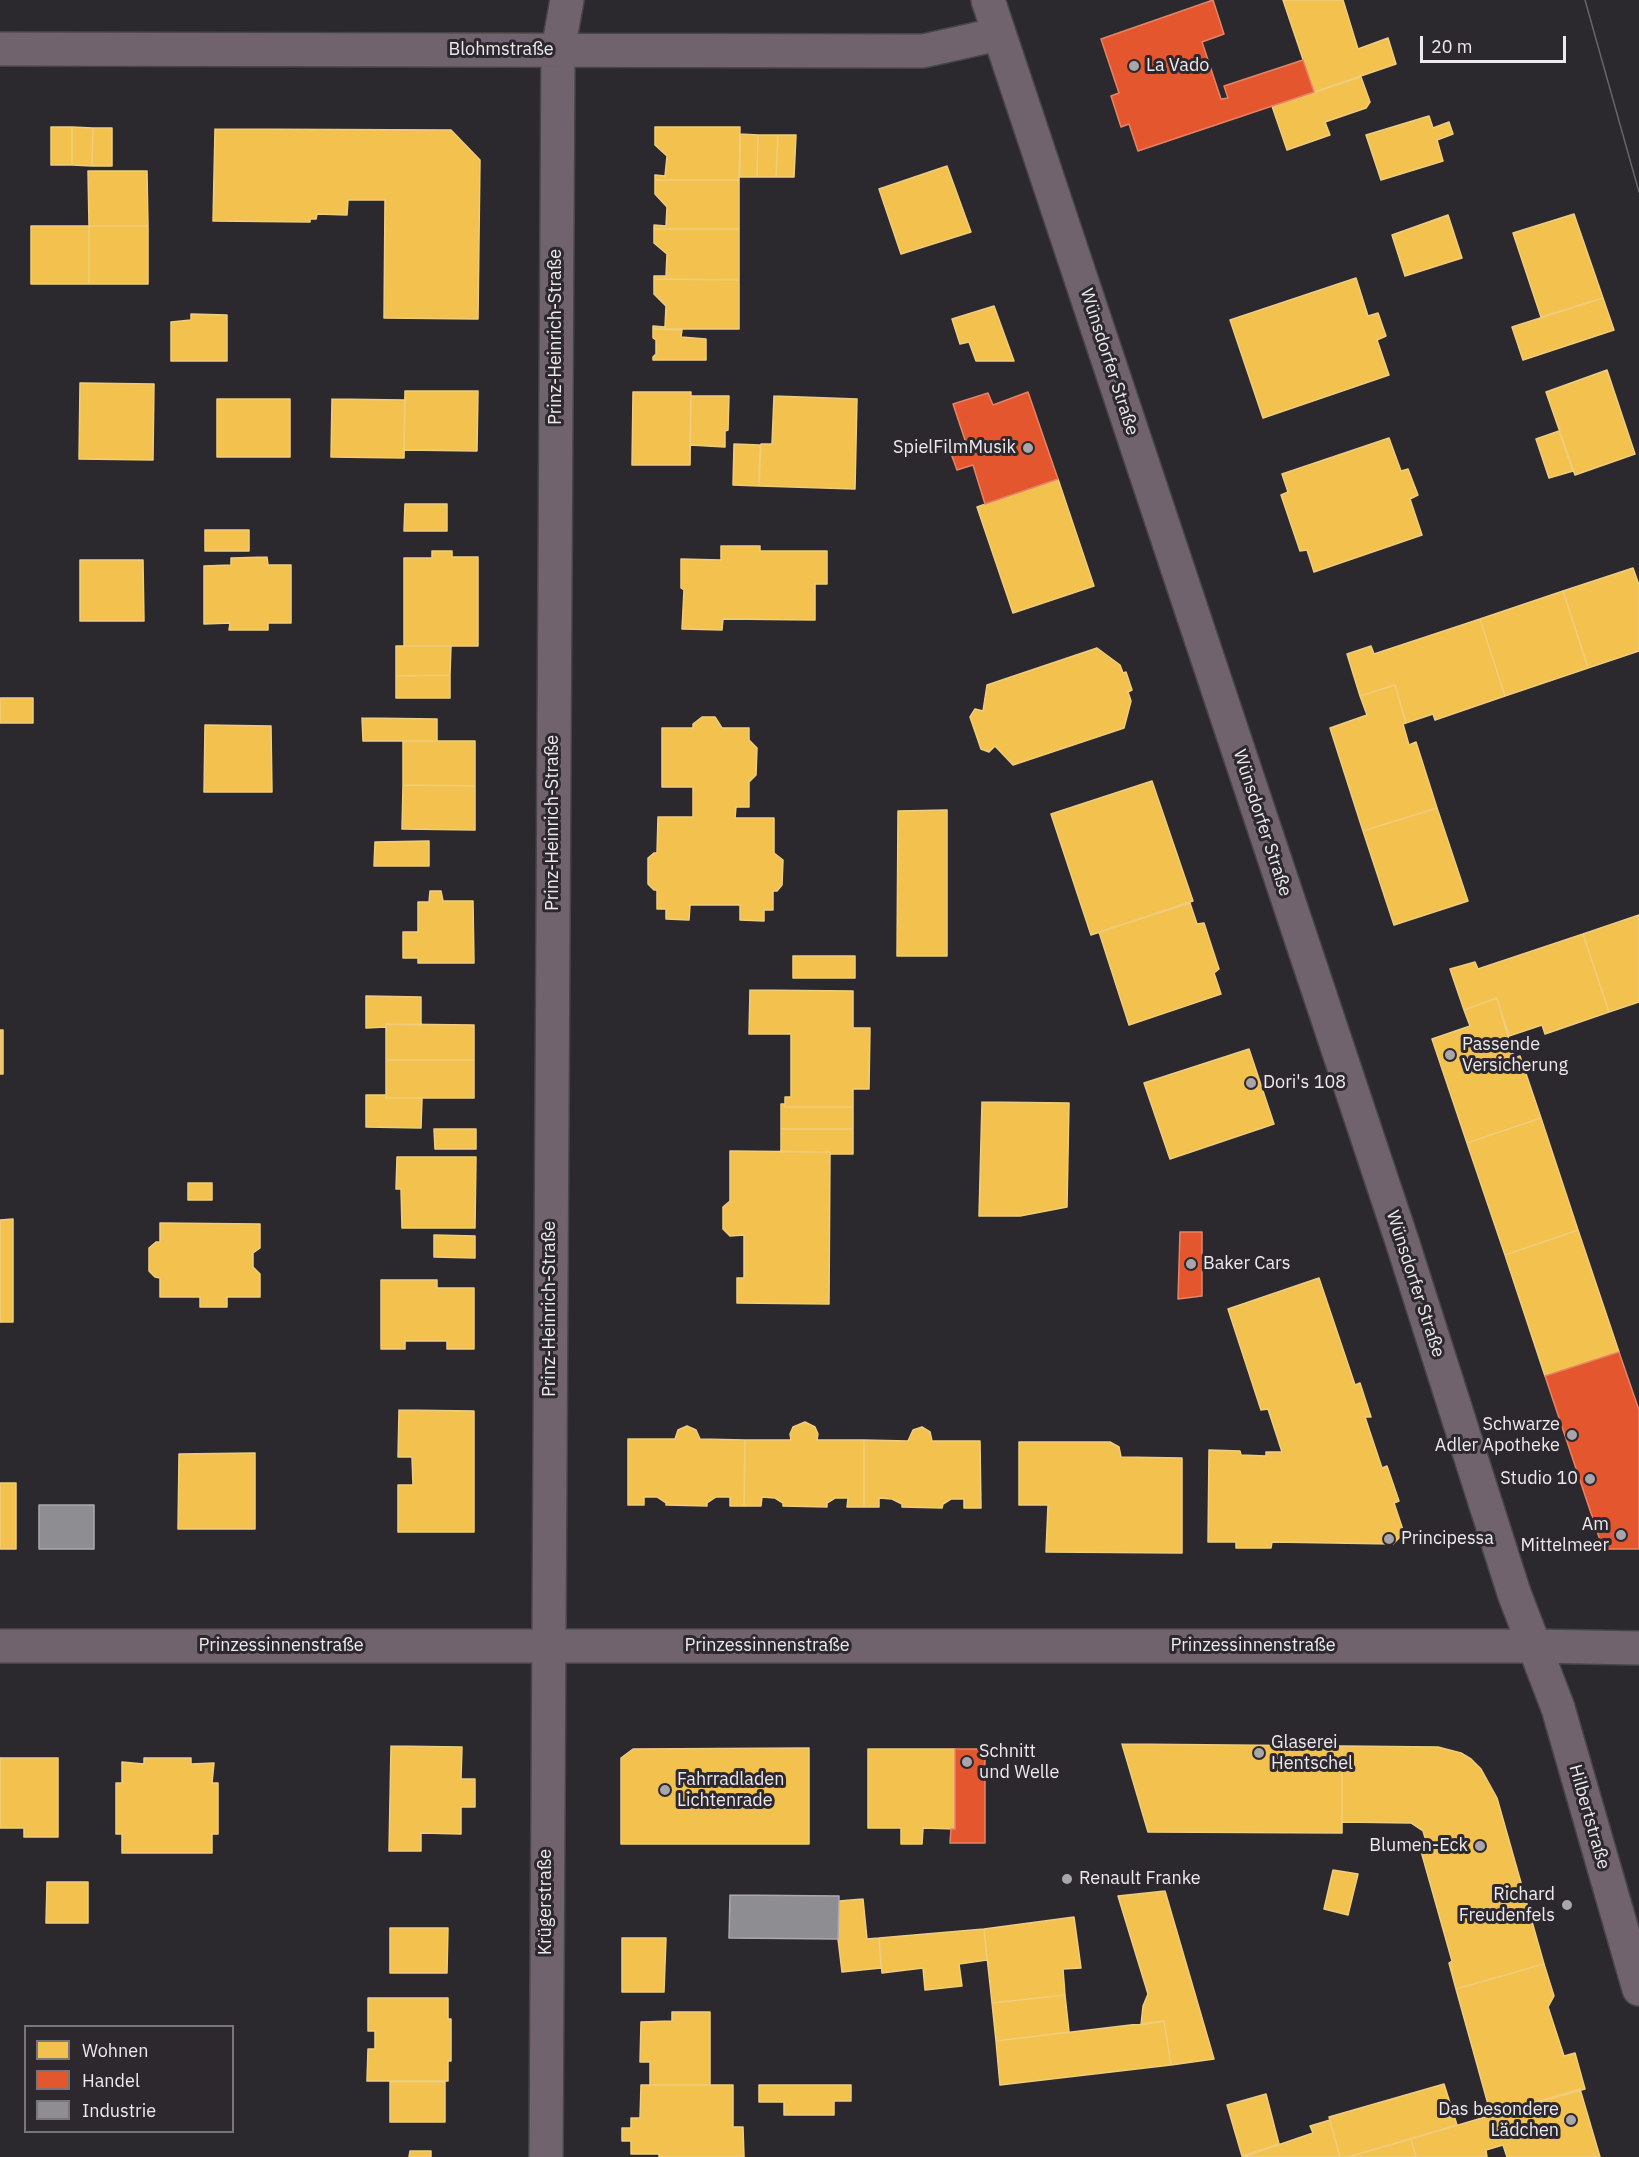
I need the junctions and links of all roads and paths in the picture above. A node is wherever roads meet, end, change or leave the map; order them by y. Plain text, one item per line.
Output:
1 (567, 0) edge
2 (988, 0) edge
3 (999, 34) junction
4 (0, 49) edge
5 (558, 50) junction
6 (0, 1646) edge
7 (548, 1646) junction
8 (1533, 1646) junction
9 (1639, 1648) edge
10 (1639, 1989) edge
11 (546, 2157) edge

1 - 5 street, Prinz-Heinrich-Straße
2 - 3 street, Wünsdorfer Straße
3 - 5 street, Blohmstraße
3 - 8 street, Wünsdorfer Straße
4 - 5 street, Blohmstraße
5 - 7 street, Prinz-Heinrich-Straße
6 - 7 street, Prinzessinnenstraße
7 - 8 street, Prinzessinnenstraße
7 - 11 street, Krügerstraße
8 - 9 street, Prinzessinnenstraße
8 - 10 street, Hilbertstraße

